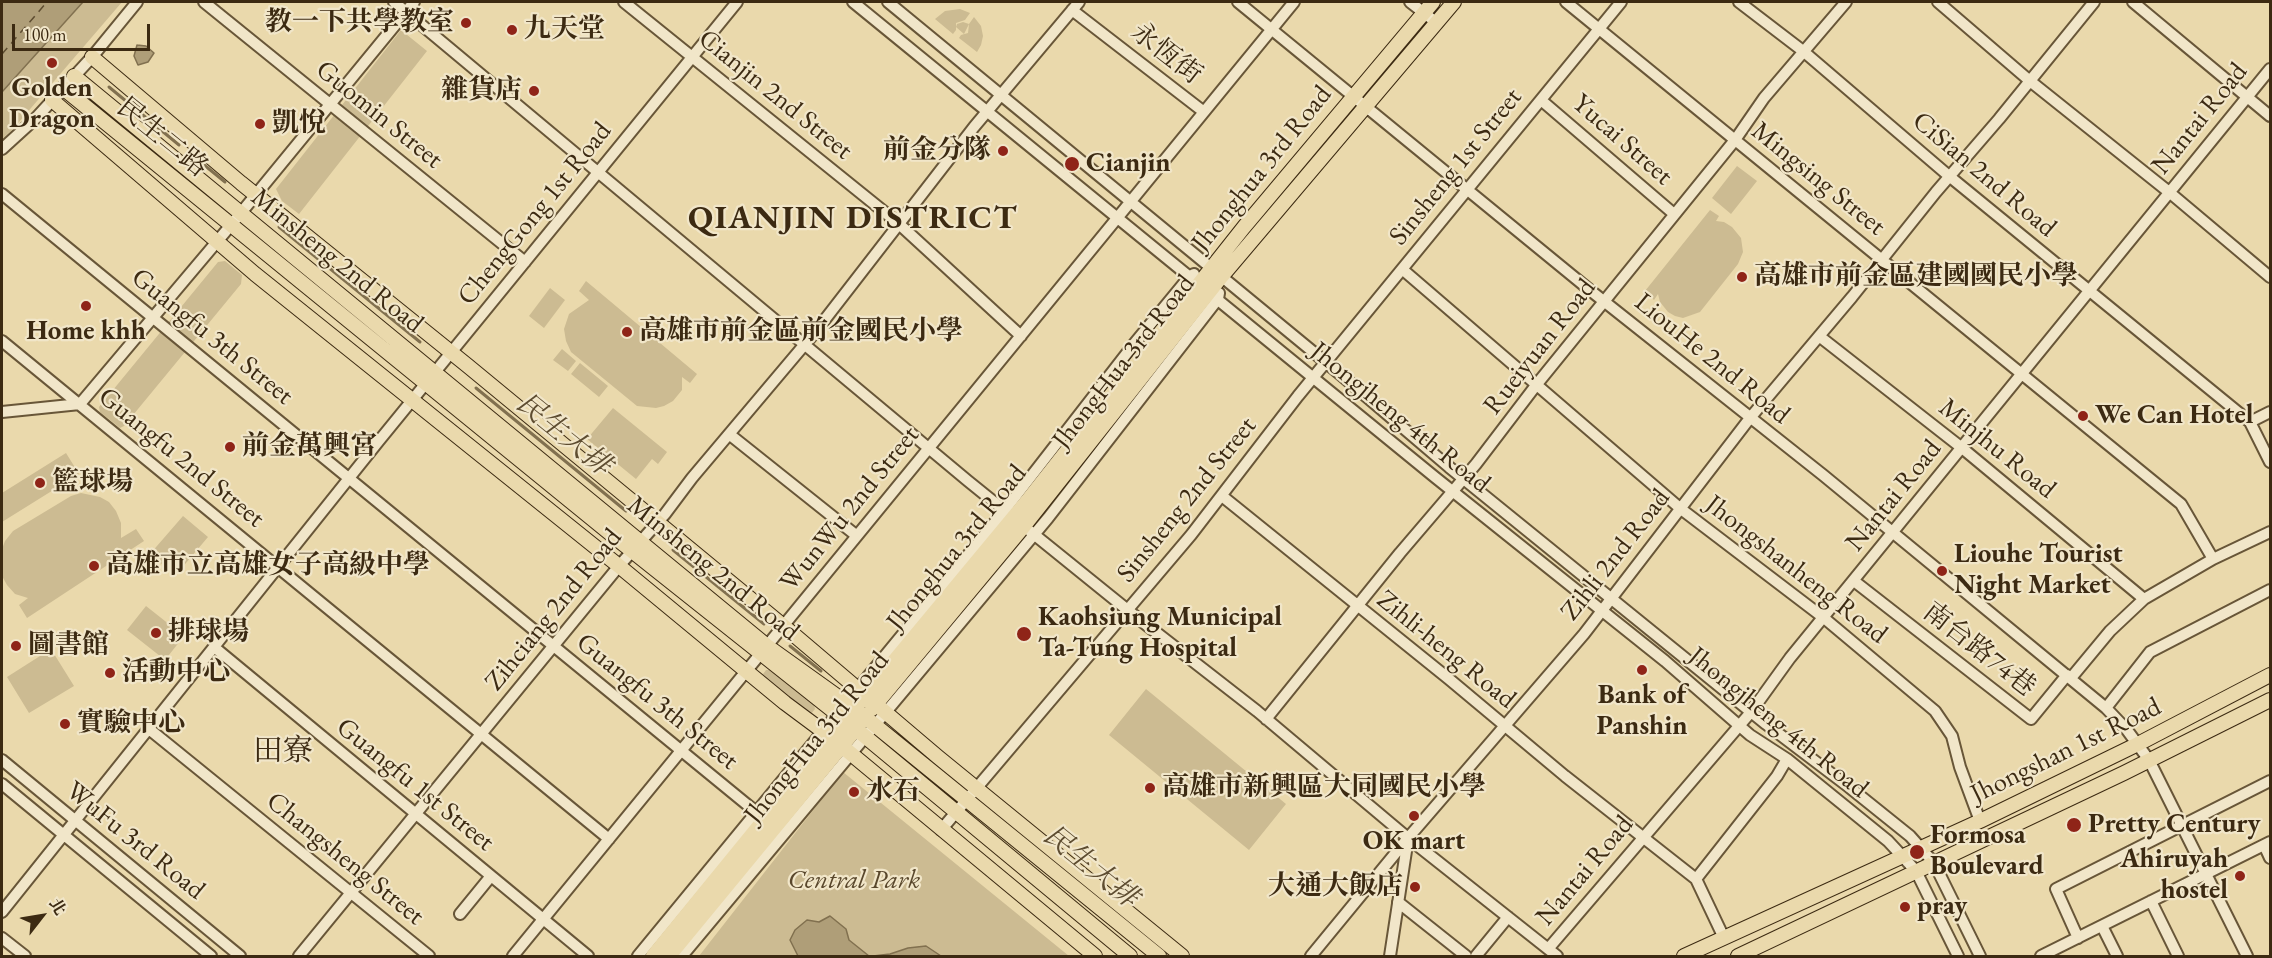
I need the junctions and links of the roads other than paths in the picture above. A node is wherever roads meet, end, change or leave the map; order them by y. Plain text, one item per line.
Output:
1 (137, 2) edge
2 (204, 2) edge
3 (394, 2) edge
4 (414, 2) edge
5 (624, 2) edge
6 (737, 2) edge
7 (853, 2) edge
8 (888, 2) edge
9 (1238, 2) edge
10 (1294, 2) edge
11 (1410, 2) edge
12 (1454, 2) edge
13 (1566, 2) edge
14 (1622, 2) edge
15 (1739, 2) edge
16 (1846, 2) edge
17 (1938, 2) edge
18 (2094, 2) edge
19 (2133, 2) edge
20 (1075, 6) edge
21 (1428, 7) edge
22 (406, 11) junction
23 (1437, 23) junction
24 (1599, 28) junction
25 (1272, 29) junction
26 (1803, 51) junction
27 (692, 56) junction
28 (92, 57) junction
29 (2271, 69) edge
30 (74, 76) junction
31 (2030, 81) junction
32 (63, 88) junction
33 (1001, 96) junction
34 (1353, 96) junction
35 (2247, 97) junction
36 (52, 100) junction
37 (1541, 100) junction
38 (329, 103) junction
39 (1367, 106) junction
40 (988, 110) junction
41 (1204, 112) junction
42 (2271, 116) edge
43 (1735, 140) junction
44 (2, 149) edge
45 (598, 171) junction
46 (1949, 176) junction
47 (1467, 190) junction
48 (2169, 192) junction
49 (2, 194) edge
50 (255, 194) junction
51 (1131, 201) junction
52 (240, 213) junction
53 (1674, 214) junction
54 (1118, 217) junction
55 (898, 223) junction
56 (231, 225) junction
57 (217, 242) junction
58 (1881, 260) junction
59 (525, 262) junction
60 (1402, 269) junction
61 (1217, 272) junction
62 (2271, 277) edge
63 (1204, 288) junction
64 (2090, 292) junction
65 (1604, 301) junction
66 (153, 318) junction
67 (1021, 336) junction
68 (1819, 336) junction
69 (2, 340) edge
70 (804, 345) junction
71 (451, 353) junction
72 (1326, 362) junction
73 (435, 373) junction
74 (2022, 375) junction
75 (1314, 377) junction
76 (1537, 384) junction
77 (426, 385) junction
78 (413, 400) junction
79 (80, 404) junction
80 (2, 411) edge
81 (2271, 412) edge
82 (1750, 418) junction
83 (2250, 422) junction
84 (729, 434) junction
85 (929, 448) junction
86 (1962, 448) junction
87 (2271, 462) edge
88 (349, 479) junction
89 (1464, 479) junction
90 (1453, 492) junction
91 (1222, 496) junction
92 (1681, 509) junction
93 (1019, 522) junction
94 (656, 523) junction
95 (2271, 532) edge
96 (1893, 534) junction
97 (857, 536) junction
98 (636, 546) junction
99 (2213, 559) junction
100 (619, 566) junction
101 (278, 567) junction
102 (1854, 581) junction
103 (2271, 590) edge
104 (1611, 599) junction
105 (2144, 599) junction
106 (1357, 606) junction
107 (1128, 610) junction
108 (1602, 611) junction
109 (1824, 618) junction
110 (783, 626) junction
111 (554, 646) junction
112 (214, 647) junction
113 (764, 650) junction
114 (746, 671) junction
115 (2271, 675) edge
116 (2069, 676) junction
117 (871, 700) junction
118 (2271, 700) edge
119 (2106, 708) junction
120 (1750, 712) junction
121 (860, 713) junction
122 (1266, 719) junction
123 (851, 725) junction
124 (1504, 726) junction
125 (1739, 726) junction
126 (149, 729) junction
127 (482, 734) junction
128 (837, 742) junction
129 (2138, 744) junction
130 (681, 751) junction
131 (1787, 759) junction
132 (2, 760) edge
133 (2149, 760) junction
134 (2271, 781) edge
135 (2, 784) edge
136 (975, 788) junction
137 (965, 800) junction
138 (956, 812) junction
139 (415, 814) junction
140 (75, 821) junction
141 (1980, 821) junction
142 (770, 823) junction
143 (2182, 826) junction
144 (941, 830) junction
145 (64, 835) junction
146 (1643, 837) junction
147 (1408, 838) junction
148 (609, 839) junction
149 (2267, 843) edge
150 (1921, 848) junction
151 (1903, 857) junction
152 (2271, 858) edge
153 (1934, 863) junction
154 (1916, 871) junction
155 (2206, 874) junction
156 (491, 876) junction
157 (1696, 879) junction
158 (351, 893) junction
159 (2151, 901) junction
160 (1398, 902) junction
161 (2, 912) edge
162 (460, 914) dead end
163 (1508, 917) junction
164 (544, 920) junction
165 (2102, 926) junction
166 (2, 938) edge
167 (1724, 938) junction
168 (2078, 938) junction
169 (1553, 953) edge
170 (2047, 955) edge
171 (25, 957) edge
172 (211, 957) edge
173 (240, 957) edge
174 (299, 957) edge
175 (429, 957) edge
176 (513, 957) edge
177 (588, 957) edge
178 (638, 957) edge
179 (653, 957) edge
180 (669, 957) edge
181 (682, 957) edge
182 (1095, 957) edge
183 (1130, 957) edge
184 (1159, 957) edge
185 (1182, 957) edge
186 (1311, 957) edge
187 (1390, 957) edge
188 (1466, 957) edge
189 (1476, 957) edge
190 (1684, 957) edge
191 (1738, 957) edge
192 (1958, 957) edge
193 (1980, 957) edge
194 (2117, 957) edge
195 (2178, 957) edge
196 (2247, 957) edge

1 - 28 street
2 - 38 street, Guomin Street
3 - 22 street
4 - 22 street
5 - 27 street, Cianjin 2nd Street
6 - 27 street, ChengGong 1st Road
7 - 40 street, Jhongjheng 4th Road
8 - 33 street, Jhongjheng 4th Road
9 - 25 street, LiouHe 2nd Road
10 - 25 street, WunWu 2nd Street
11 - 21 street
12 - 23 main road, Jhonghua 3rd Road
13 - 24 street, Mingsing Street
14 - 24 street, Sinsheng 1st Street
15 - 26 street, CiSian 2nd Road
16 - 26 street, Rueiyuan Road
17 - 31 street
18 - 31 street, Zihli 2nd Road
19 - 35 street
20 - 33 street, Zihciang 2nd Road
20 - 41 street, 永恆街
21 - 23 street
21 - 34 main road, Jhonghua 3rd Road
22 - 38 street
22 - 45 street
23 - 39 main road, Jhonghua 3rd Road
24 - 37 street, Sinsheng 1st Street
24 - 43 street, Mingsing Street
25 - 34 street, LiouHe 2nd Road
25 - 41 street, WunWu 2nd Street
26 - 43 street, Rueiyuan Road
26 - 46 street, CiSian 2nd Road
27 - 45 street, ChengGong 1st Road
27 - 55 street, Cianjin 2nd Street
28 - 30 street
28 - 50 main road
29 - 35 street, Nantai Road
30 - 32 street
30 - 52 main road, Minsheng 2nd Road
31 - 46 street, Zihli 2nd Road
31 - 48 street
32 - 36 street
32 - 56 main road, 民生二路
33 - 40 street, Zihciang 2nd Road
33 - 51 street, Jhongjheng 4th Road
34 - 39 street, LiouHe 2nd Road
34 - 61 main road, Jhonghua 3rd Road
35 - 42 street
35 - 48 street, Nantai Road
36 - 44 street
36 - 57 main road
37 - 47 street, Sinsheng 1st Street
37 - 53 street, Yucai Street
38 - 50 street
38 - 59 street, Guomin Street
39 - 47 street, LiouHe 2nd Road
39 - 61 main road, Jhonghua 3rd Road
40 - 54 street, Jhongjheng 4th Road
40 - 55 street, Zihciang 2nd Road
41 - 51 street, WunWu 2nd Street
43 - 53 street, Rueiyuan Road
43 - 58 street, Mingsing Street
45 - 59 street, ChengGong 1st Road
45 - 70 street
46 - 58 street, Zihli 2nd Road
46 - 64 street, CiSian 2nd Road
47 - 60 street, Sinsheng 1st Street
47 - 65 street, LiouHe 2nd Road
48 - 62 street
48 - 64 street, Nantai Road
49 - 66 street, Guangfu 3th Street
50 - 52 street
50 - 71 main road
51 - 54 street, WunWu 2nd Street
51 - 61 street, Jhongjheng 4th Road
52 - 56 street
52 - 73 main road, Minsheng 2nd Road
53 - 65 street, Rueiyuan Road
54 - 63 street, Jhongjheng 4th Road
54 - 67 street, WunWu 2nd Street
55 - 67 street, Cianjin 2nd Street
55 - 70 street, Zihciang 2nd Road
56 - 57 street
56 - 77 main road, Minsheng 2nd Road
57 - 66 street
57 - 78 main road
58 - 68 street, Zihli 2nd Road
58 - 74 street, Mingsing Street
59 - 71 street, ChengGong 1st Road
60 - 72 street, Sinsheng 1st Street
60 - 76 street, Jhongshanheng Road
61 - 63 main road, JhongHua 3rd Road
61 - 63 street, JhongHua 3rd Road
61 - 72 street, Jhongjheng 4th Road
63 - 75 street, Jhongjheng 4th Road
63 - 93 main road, JhongHua 3rd Road
63 - 93 street, JhongHua 3rd Road
64 - 74 street, Nantai Road
64 - 83 street, CiSian 2nd Road
65 - 76 street, Rueiyuan Road
65 - 82 street, LiouHe 2nd Road
66 - 79 street
66 - 88 street, Guangfu 3th Street
67 - 85 street, WunWu 2nd Street
68 - 82 street, Zihli 2nd Road
68 - 86 street, Minjhu Road
69 - 79 street, Guangfu 2nd Street
70 - 84 street, Zihciang 2nd Road
70 - 85 street
71 - 73 street, ChengGong 1st Road
71 - 94 main road
72 - 75 street, Sinsheng 2nd Street
72 - 89 street, Jhongjheng 4th Road
73 - 77 street, ChengGong 1st Road
73 - 98 main road, Minsheng 2nd Road
74 - 86 street, Nantai Road
74 - 99 street, Mingsing Street
75 - 90 street, Jhongjheng 4th Road
75 - 91 street, Sinsheng 2nd Street
76 - 89 street, Rueiyuan Road
76 - 92 street, Jhongshanheng Road
77 - 78 street, ChengGong 1st Road
77 - 98 main road, Minsheng 2nd Road
78 - 88 street, ChengGong 1st Road
78 - 100 main road
79 - 80 street
79 - 101 street, Guangfu 2nd Street
81 - 83 street
82 - 92 street, Zihli 2nd Road
82 - 96 street, LiouHe 2nd Road
83 - 87 street, CiSian 2nd Road
84 - 94 street, Zihciang 2nd Road
84 - 97 street
85 - 93 street
85 - 97 street, WunWu 2nd Street
86 - 96 street, Nantai Road
86 - 105 street, Minjhu Road
88 - 101 street, ChengGong 1st Road
88 - 111 street, Guangfu 3th Street
89 - 90 street, Rueiyuan Road
89 - 104 street, Jhongjheng 4th Road
90 - 106 street, Rueiyuan Road
90 - 108 street, Jhongjheng 4th Road
91 - 106 street, Zihli-heng Road
91 - 107 street, Sinsheng 2nd Street
92 - 104 street, Zihli 2nd Road
92 - 109 street, Jhongshanheng Road
93 - 107 street
93 - 117 main road, JhongHua 3rd Road
93 - 117 street, JhongHua 3rd Road
94 - 98 street, Zihciang 2nd Road
94 - 110 main road
95 - 99 street
96 - 102 street, Nantai Road
96 - 116 street, LiouHe 2nd Road
97 - 110 street, WunWu 2nd Street
98 - 100 street, Zihciang 2nd Road
98 - 113 main road, Minsheng 2nd Road
99 - 105 street
100 - 111 street, Zihciang 2nd Road
100 - 114 main road
101 - 112 street, ChengGong 1st Road
101 - 127 street, Guangfu 2nd Street
102 - 109 street, Nantai Road
102 - 116 street, 南台路74巷
103 - 119 street
104 - 108 street, Zihli 2nd Road
104 - 120 street, Jhongjheng 4th Road
105 - 116 street
106 - 122 street, Rueiyuan Road
106 - 124 street, Zihli-heng Road
107 - 122 street
107 - 136 street, Sinsheng 2nd Street
108 - 124 street, Zihli 2nd Road
108 - 125 street, Jhongjheng 4th Road
109 - 120 street, Nantai Road
109 - 141 street, Jhongshanheng Road
110 - 113 street, WunWu 2nd Street
110 - 117 main road
111 - 127 street, Zihciang 2nd Road
111 - 130 street, Guangfu 3th Street
112 - 126 street, ChengGong 1st Road
112 - 139 street, Guangfu 1st Street
113 - 114 street, WunWu 2nd Street
113 - 121 main road, Minsheng 2nd Road
113 - 123 main road, Minsheng 2nd Road
114 - 128 main road
114 - 130 street, WunWu 2nd Street
115 - 129 main road, Jhongshan 1st Road
116 - 119 street, LiouHe 2nd Road
117 - 121 main road, JhongHua 3rd Road
117 - 121 street, JhongHua 3rd Road
117 - 136 main road
118 - 133 main road, Jhongshan 1st Road
119 - 129 street, LiouHe 2nd Road
120 - 125 street, Nantai Road
120 - 150 street, Jhongjheng 4th Road
121 - 123 main road, JhongHua 3rd Road
121 - 123 street, JhongHua 3rd Road
121 - 137 main road, Minsheng 2nd Road
122 - 147 street
123 - 128 main road, JhongHua 3rd Road
123 - 128 street, JhongHua 3rd Road
123 - 138 main road, Minsheng 2nd Road
124 - 146 street, Zihli-heng Road
124 - 147 street, Zihli 2nd Road
125 - 131 street, Jhongjheng 4th Road
125 - 146 street, Nantai Road
126 - 140 street, ChengGong 1st Road
126 - 158 street, Changsheng Street
127 - 139 street, Zihciang 2nd Road
127 - 148 street, Guangfu 2nd Street
128 - 142 main road, JhongHua 3rd Road
128 - 142 street, JhongHua 3rd Road
128 - 144 main road
129 - 133 street, LiouHe 2nd Road
129 - 141 main road, Jhongshan 1st Road
130 - 142 street, Guangfu 3th Street
130 - 148 street, WunWu 2nd Street
131 - 151 street, Jhongjheng 4th Road
131 - 157 street
132 - 140 street, WuFu 3rd Road
133 - 143 street, LiouHe 2nd Road
133 - 153 main road, Jhongshan 1st Road
134 - 143 street
135 - 145 street, WuFu 3rd Road
136 - 137 street, Sinsheng 2nd Street
136 - 185 main road
137 - 138 street, Sinsheng 2nd Street
137 - 184 main road, Minsheng 2nd Road
138 - 144 street, Sinsheng 2nd Street
138 - 183 main road, Minsheng 2nd Road
139 - 156 street, Guangfu 1st Street
139 - 158 street, Zihciang 2nd Road
140 - 145 street, ChengGong 1st Road
140 - 173 street, WuFu 3rd Road
141 - 150 main road, Jhongshan 1st Road
142 - 178 street, JhongHua 3rd Road
142 - 179 main road, Jhonghua 3rd Road
142 - 180 main road, JhongHua 3rd Road
142 - 181 street, JhongHua 3rd Road
143 - 155 street, LiouHe 2nd Road
143 - 168 street
144 - 182 main road
145 - 161 street
145 - 172 street, WuFu 3rd Road
146 - 157 street, Zihli-heng Road
146 - 169 street, Nantai Road
147 - 160 street
147 - 163 street
147 - 186 street, Zihli 2nd Road
148 - 164 street, WunWu 2nd Street
149 - 152 street
149 - 155 street
150 - 151 main road, Jhongshan 1st Road
150 - 153 street, Jhongjheng 4th Road
151 - 154 street, Jhongjheng 4th Road
151 - 167 main road, Jhongshan 1st Road
153 - 154 main road, Jhongshan 1st Road
153 - 193 street, Jhongjheng 4th Road
154 - 191 main road, Jhongshan 1st Road
154 - 192 street, Jhongjheng 4th Road
155 - 159 street
155 - 196 street, LiouHe 2nd Road
156 - 162 street
156 - 164 street, Guangfu 1st Street
157 - 167 street
158 - 174 street, Zihciang 2nd Road
158 - 175 street, Changsheng Street
159 - 165 street
159 - 195 street
160 - 187 street
160 - 188 street
163 - 169 street
163 - 189 street
164 - 176 street, WunWu 2nd Street
164 - 177 street, Guangfu 1st Street
165 - 168 street
165 - 194 street
166 - 171 street
167 - 190 main road, Jhongshan 1st Road
168 - 170 street

